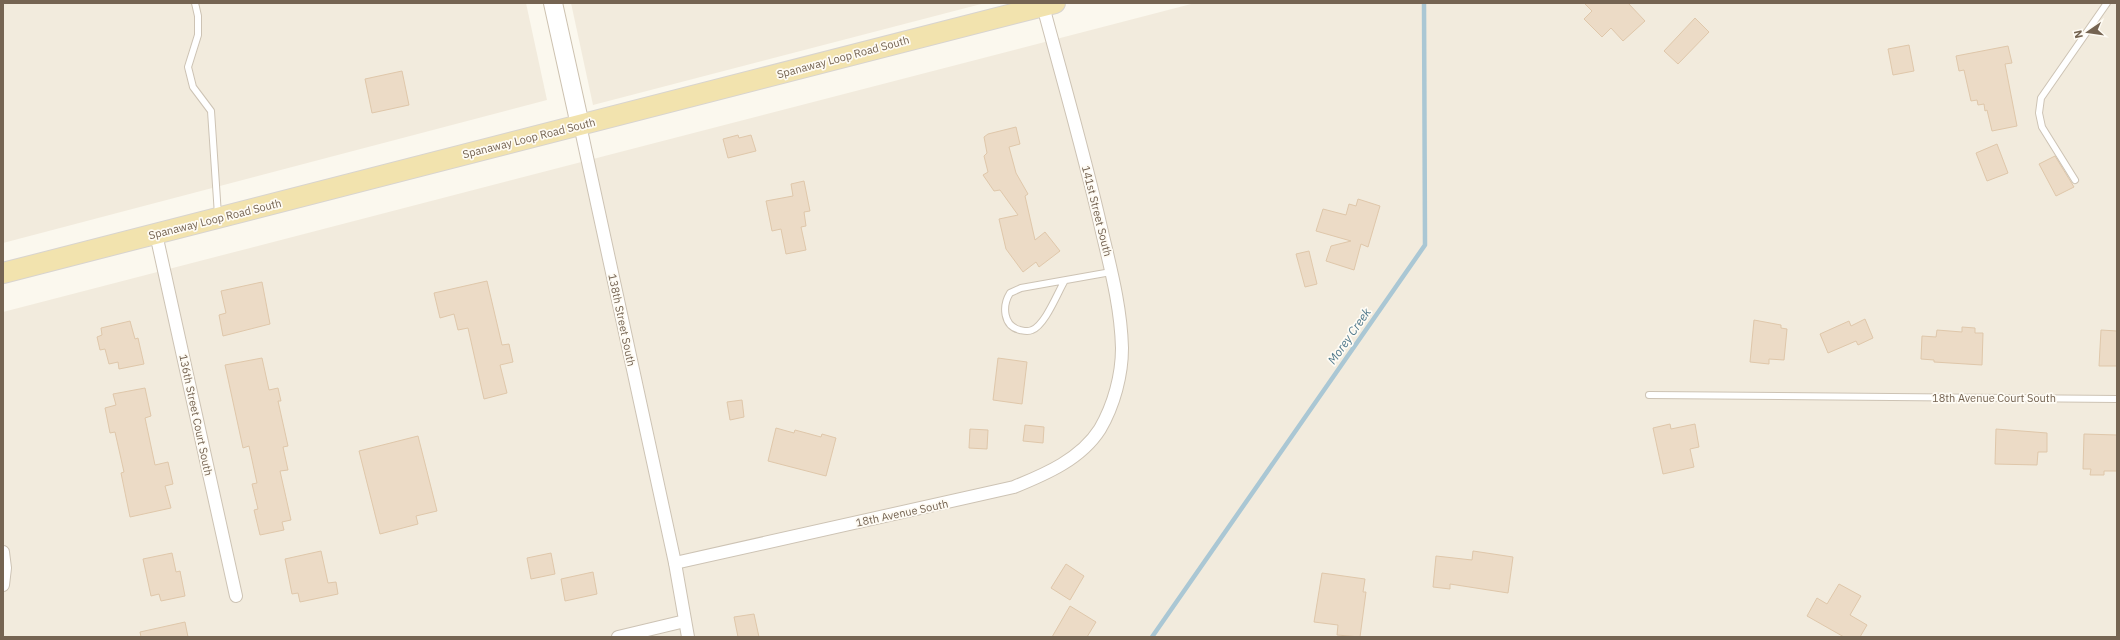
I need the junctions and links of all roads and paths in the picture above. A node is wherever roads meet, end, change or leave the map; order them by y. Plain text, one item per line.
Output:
1 (195, 3) edge
2 (553, 3) edge
3 (2107, 3) edge
4 (1049, 4) edge
5 (580, 125) junction
6 (2075, 180) dead end
7 (218, 218) junction
8 (156, 234) junction
9 (1111, 272) junction
10 (3, 273) edge
11 (1064, 282) junction
12 (1649, 394) dead end
13 (2117, 399) edge
14 (1106, 418) joint
15 (3, 552) edge
16 (675, 563) junction
17 (3, 585) edge
18 (236, 596) dead end
19 (685, 621) junction
20 (618, 637) edge
21 (688, 637) edge

1 - 7 lane
2 - 5 street, 138th Street South
3 - 6 lane
4 - 5 main road, Spanaway Loop Road South
4 - 9 street, 141st Street South
5 - 7 main road, Spanaway Loop Road South
5 - 16 street, 138th Street South
7 - 8 main road, Spanaway Loop Road South
8 - 10 main road, Spanaway Loop Road South
8 - 18 street, 136th Street Court South
9 - 11 lane
9 - 14 street, 141st Street South
11 - 11 lane
12 - 13 lane, 18th Avenue Court South
14 - 16 street, 18th Avenue South
15 - 17 street
16 - 19 street, 138th Street South
19 - 20 street
19 - 21 street, 138th Street South

